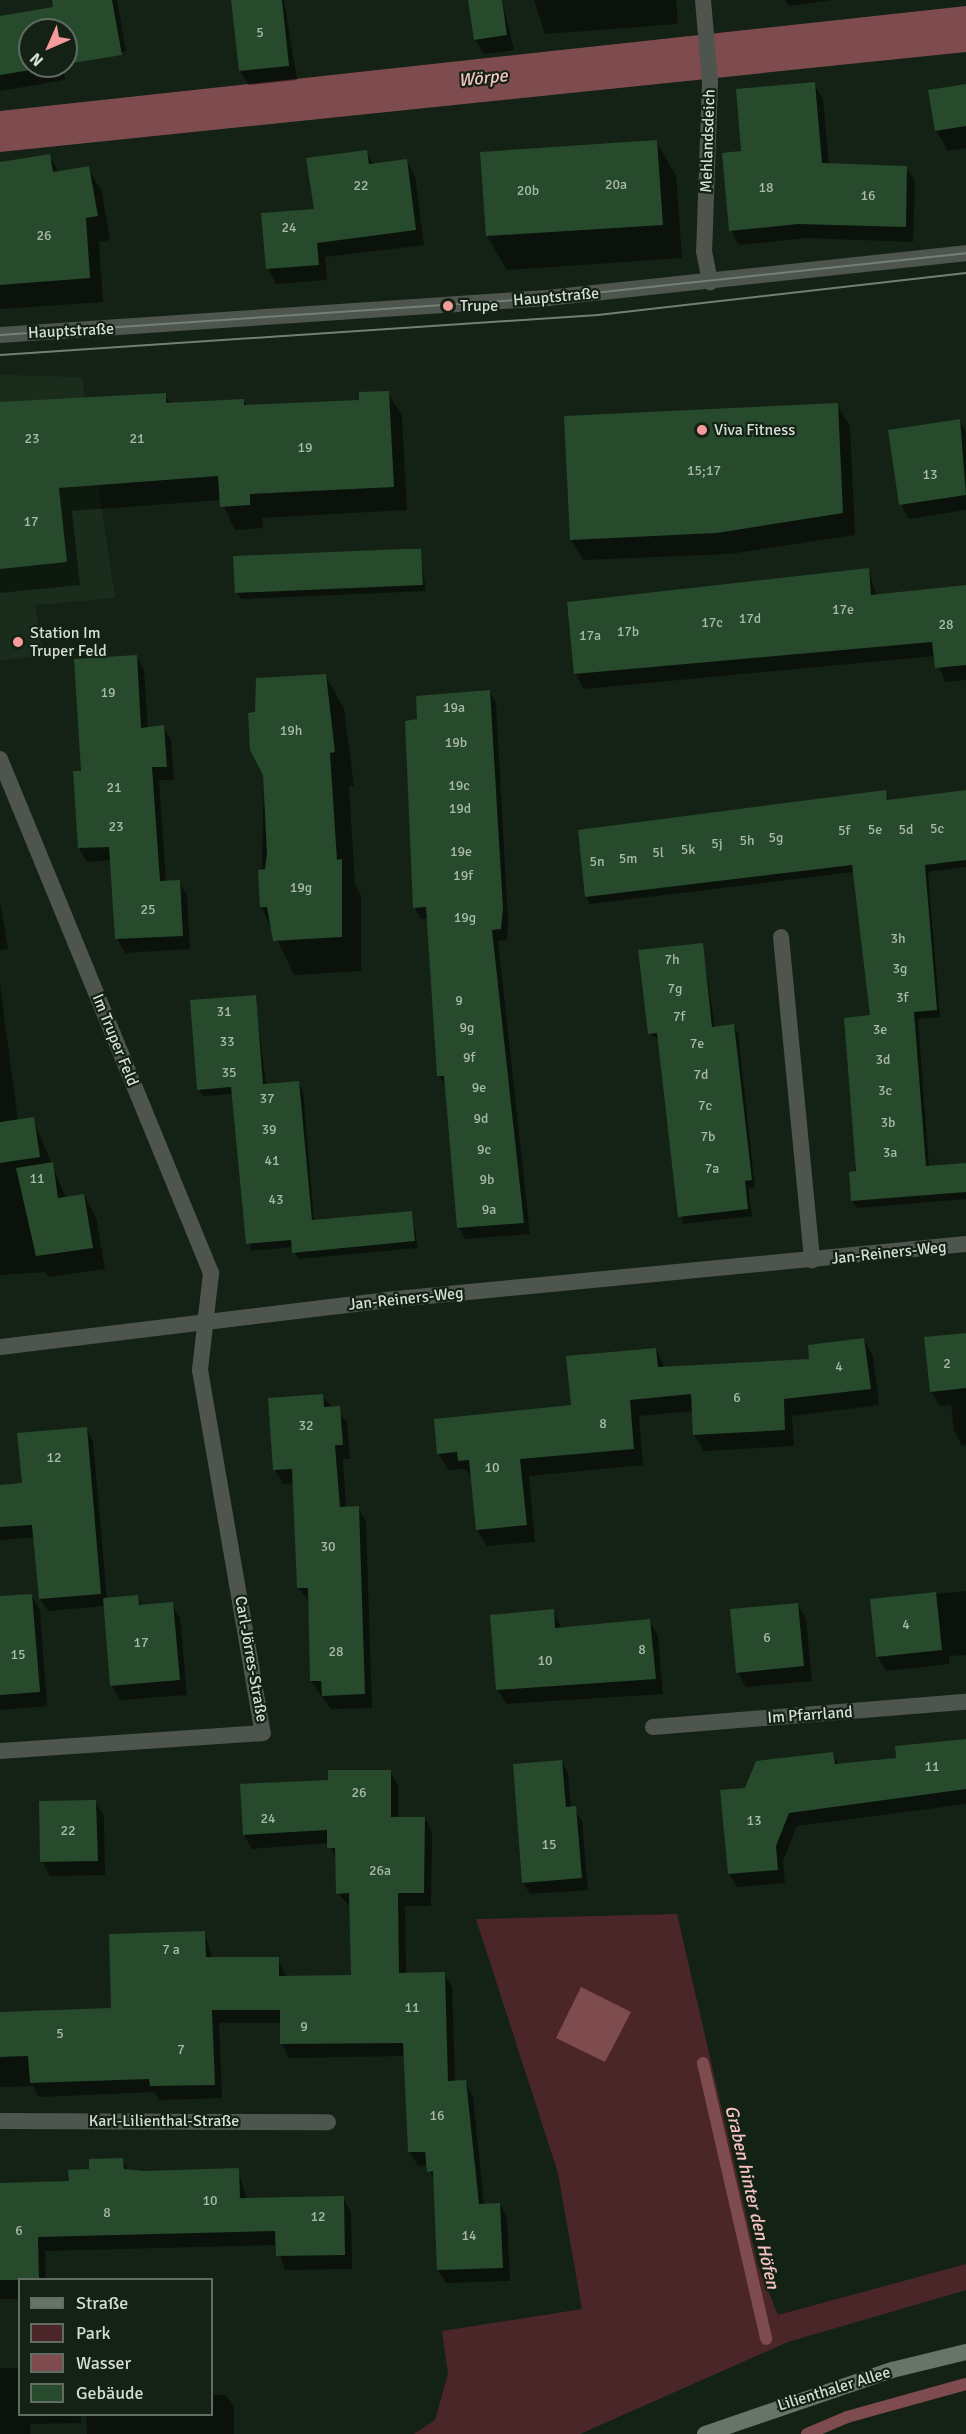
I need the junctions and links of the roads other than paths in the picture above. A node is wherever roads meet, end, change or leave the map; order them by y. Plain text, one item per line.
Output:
1 (703, 0) edge
2 (966, 253) edge
3 (710, 282) junction
4 (0, 335) edge
5 (0, 759) edge
6 (781, 937) dead end
7 (966, 1244) edge
8 (812, 1261) junction
9 (206, 1325) junction
10 (0, 1347) edge
11 (966, 1702) edge
12 (653, 1726) dead end
13 (0, 1751) edge
14 (0, 2121) edge
15 (328, 2122) dead end
16 (966, 2352) edge
17 (705, 2434) edge

1 - 3 street, Mehlandsdeich
2 - 3 street, Hauptstraße
3 - 4 street, Hauptstraße
5 - 9 street, Im Truper Feld
6 - 8 street, Jan-Reiners-Weg
7 - 8 street, Jan-Reiners-Weg
8 - 9 street, Jan-Reiners-Weg
9 - 10 street, Jan-Reiners-Weg
9 - 13 street, Carl-Jörres-Straße
11 - 12 street, Im Pfarrland
14 - 15 street, Karl-Lilienthal-Straße
16 - 17 main road, Lilienthaler Allee

